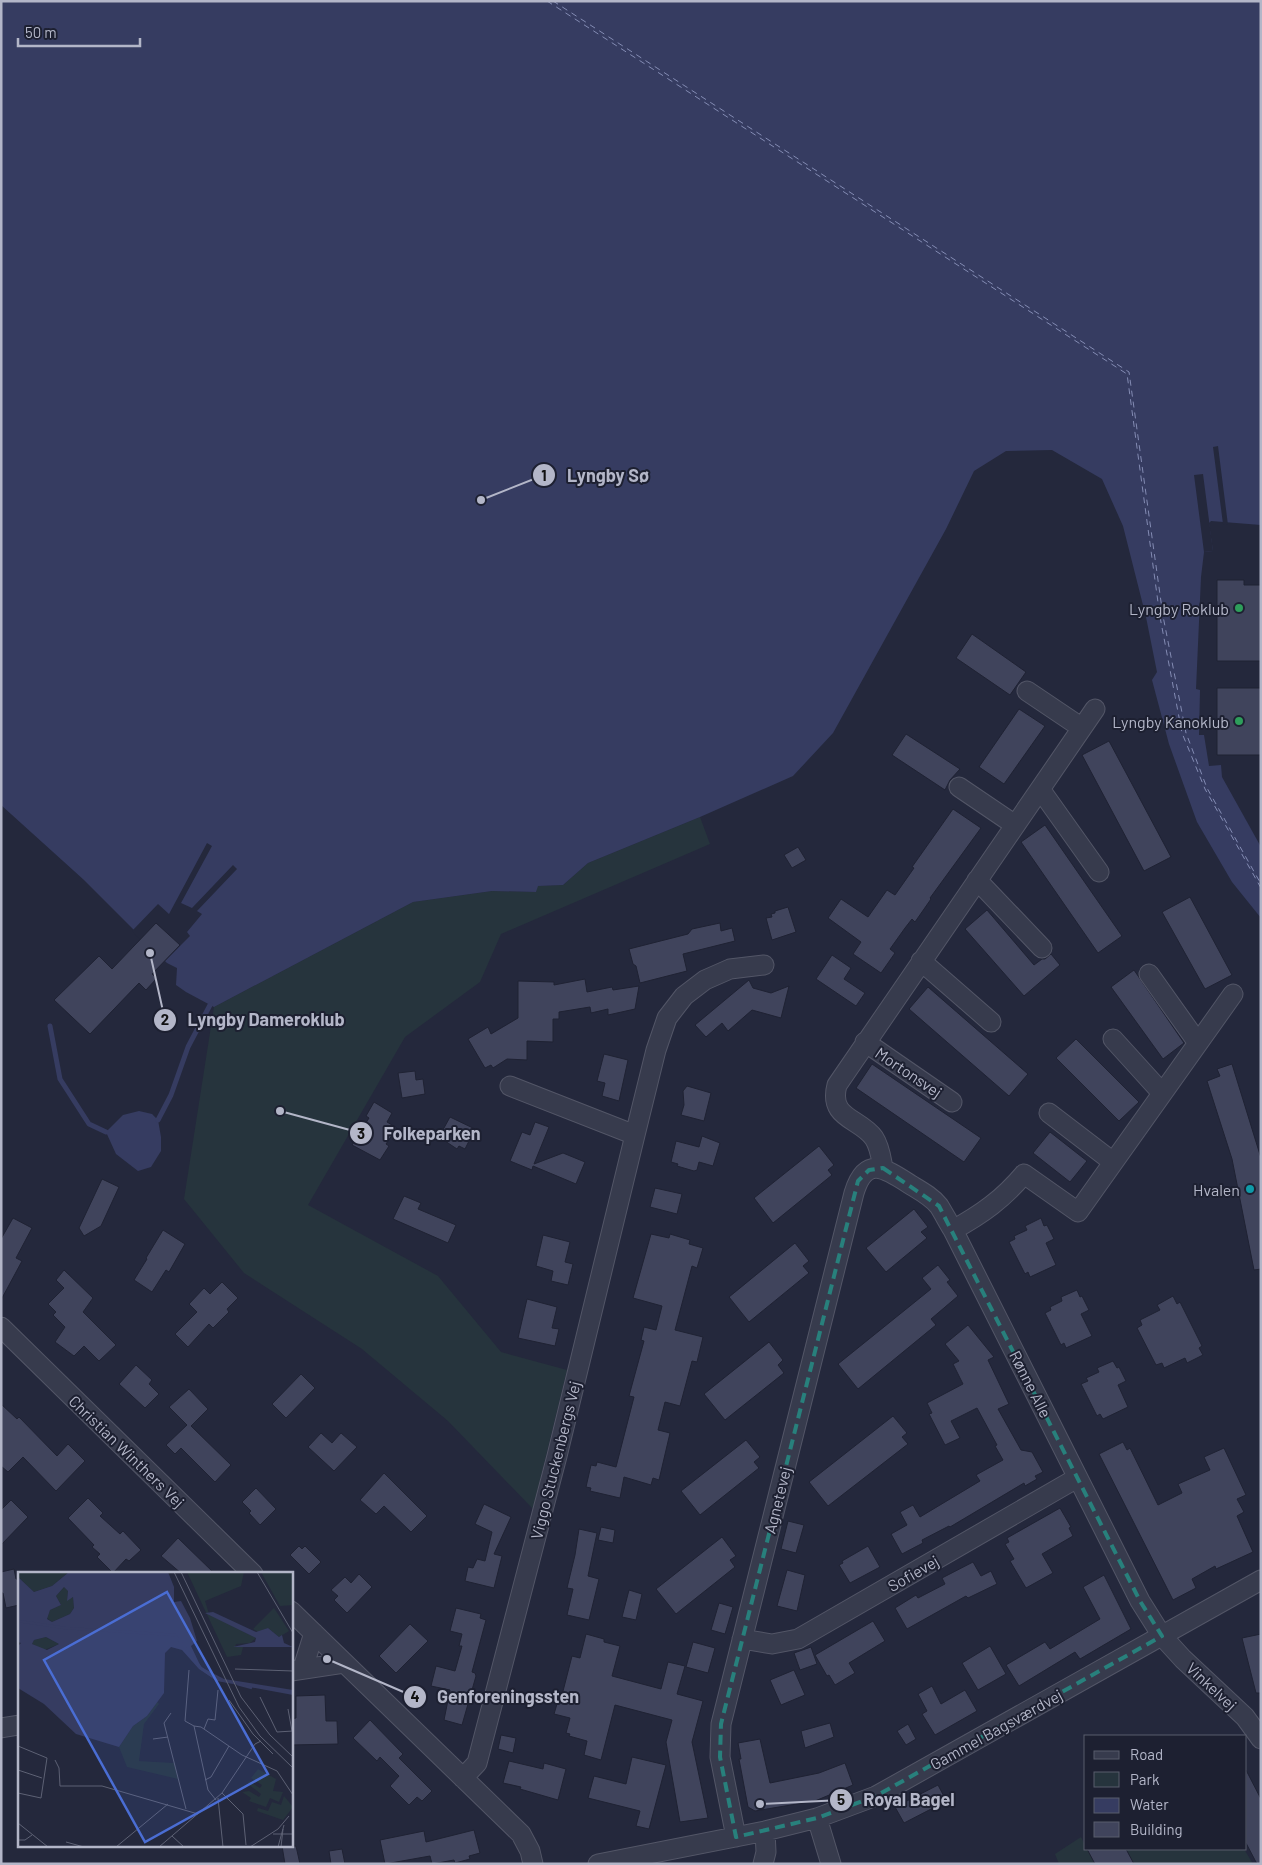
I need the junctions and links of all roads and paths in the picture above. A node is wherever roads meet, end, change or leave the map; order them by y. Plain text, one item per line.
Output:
1 (1027, 691) dead end
2 (1095, 709) dead end
3 (1082, 728) junction
4 (960, 787) dead end
5 (1040, 789) junction
6 (1015, 825) junction
7 (1099, 872) dead end
8 (977, 880) junction
9 (1042, 948) dead end
10 (921, 961) junction
11 (764, 965) dead end
12 (1149, 974) dead end
13 (1233, 994) dead end
14 (991, 1022) dead end
15 (1113, 1039) dead end
16 (865, 1042) junction
17 (1198, 1043) junction
18 (510, 1086) dead end
19 (1162, 1093) junction
20 (952, 1102) dead end
21 (1049, 1113) dead end
22 (635, 1135) junction
23 (1113, 1162) junction
24 (876, 1169) junction
25 (954, 1230) junction
26 (1, 1327) edge
27 (1078, 1478) junction
28 (251, 1572) edge
29 (1261, 1580) edge
30 (292, 1612) edge
31 (314, 1634) junction
32 (1162, 1636) junction
33 (742, 1639) junction
34 (344, 1663) junction
35 (297, 1669) edge
36 (18, 1725) edge
37 (1, 1728) edge
38 (1261, 1738) edge
39 (463, 1778) junction
40 (817, 1818) junction
41 (765, 1831) junction
42 (736, 1837) junction
43 (533, 1864) edge
44 (598, 1864) edge
45 (763, 1864) edge
46 (831, 1864) edge

1 - 3 street
2 - 3 street, Mortonsvej
3 - 5 street, Mortonsvej
4 - 6 street
5 - 6 street, Mortonsvej
5 - 7 street
6 - 8 street, Mortonsvej
8 - 9 street
8 - 10 street, Mortonsvej
10 - 14 street
10 - 16 street, Mortonsvej
11 - 22 street, Viggo Stuckenbergs Vej
12 - 17 street
13 - 17 street
15 - 19 street
16 - 20 street, Mortonsvej
16 - 24 street, Mortonsvej
17 - 19 street
18 - 22 street
19 - 23 street
21 - 23 street
22 - 39 street, Viggo Stuckenbergs Vej
23 - 25 street
24 - 25 street, Rønne Alle
24 - 33 street, Agnetevej
25 - 27 street, Rønne Alle
26 - 28 street, Christian Winthers Vej
27 - 32 street, Rønne Alle
27 - 33 street, Sofievej
29 - 32 street, Gammel Bagsværdvej
30 - 31 street
31 - 34 street
31 - 35 street
32 - 38 street, Vinkelvej
32 - 40 street, Gammel Bagsværdvej
33 - 42 street, Agnetevej
34 - 35 street
34 - 39 street
36 - 37 street
39 - 43 street
40 - 41 street, Gammel Bagsværdvej
40 - 46 street
41 - 42 street, Gammel Bagsværdvej
41 - 45 street
42 - 44 street, Gammel Bagsværdvej

